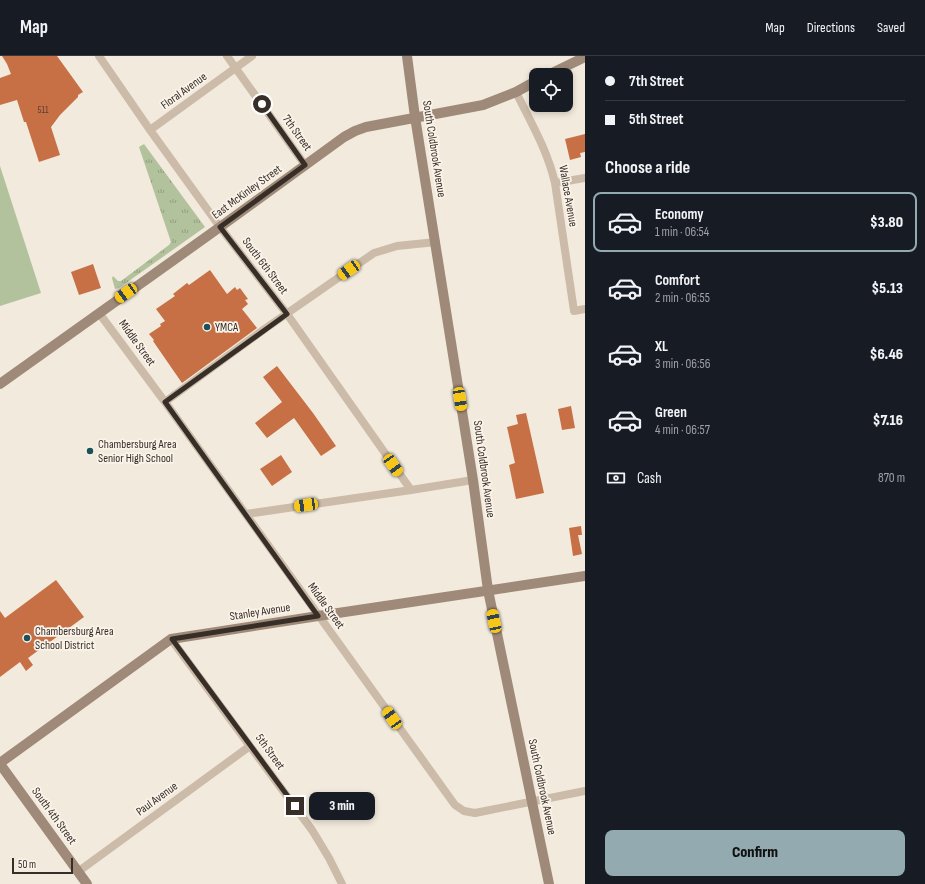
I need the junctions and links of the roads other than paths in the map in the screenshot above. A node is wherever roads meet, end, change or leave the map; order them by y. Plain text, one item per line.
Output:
1 (100, 56) edge
2 (227, 56) edge
3 (252, 56) edge
4 (406, 56) edge
5 (585, 57) edge
6 (235, 68) junction
7 (562, 68) edge
8 (529, 85) edge
9 (516, 92) junction
10 (415, 117) junction
11 (150, 130) junction
12 (305, 165) junction
13 (585, 178) edge
14 (555, 183) junction
15 (220, 227) junction
16 (436, 242) junction
17 (585, 309) edge
18 (99, 313) junction
19 (287, 314) junction
20 (0, 384) edge
21 (165, 402) junction
22 (473, 480) junction
23 (411, 490) junction
24 (246, 514) junction
25 (585, 576) edge
26 (488, 590) junction
27 (318, 616) junction
28 (172, 639) junction
29 (250, 746) junction
30 (0, 763) edge
31 (585, 791) edge
32 (531, 802) junction
33 (79, 871) junction
34 (87, 884) edge
35 (342, 884) edge
36 (549, 884) edge

1 - 11 street, South 6th Street
2 - 6 street, 7th Street
3 - 6 street, Floral Avenue
4 - 10 street, South Coldbrook Avenue
5 - 7 street
6 - 11 street, Floral Avenue
6 - 12 street, 7th Street
8 - 9 street, East McKinley Street
9 - 10 street, East McKinley Street
9 - 14 street, Wallace Avenue
10 - 12 street, East McKinley Street
10 - 16 street, South Coldbrook Avenue
11 - 15 street, South 6th Street
12 - 15 street, East McKinley Street
13 - 14 street
14 - 17 street, Wallace Avenue
15 - 18 street, East McKinley Street
15 - 19 street, South 6th Street
16 - 19 street
16 - 22 street, South Coldbrook Avenue
18 - 20 street, East McKinley Street
18 - 21 street, Middle Street
19 - 21 street
19 - 23 street, South 6th Street
21 - 24 street, Middle Street
22 - 23 street
22 - 26 street, South Coldbrook Avenue
23 - 24 street
24 - 27 street, Middle Street
25 - 26 street, Stanley Avenue
26 - 27 street, Stanley Avenue
26 - 32 street, South Coldbrook Avenue
27 - 28 street, Stanley Avenue
27 - 32 street, Middle Street
28 - 29 street, 5th Street
28 - 30 street, Stanley Avenue
29 - 33 street, Paul Avenue
29 - 35 street, 5th Street
30 - 33 street, South 4th Street
31 - 32 street, Middle Street
32 - 36 street, South Coldbrook Avenue
33 - 34 street, South 4th Street

